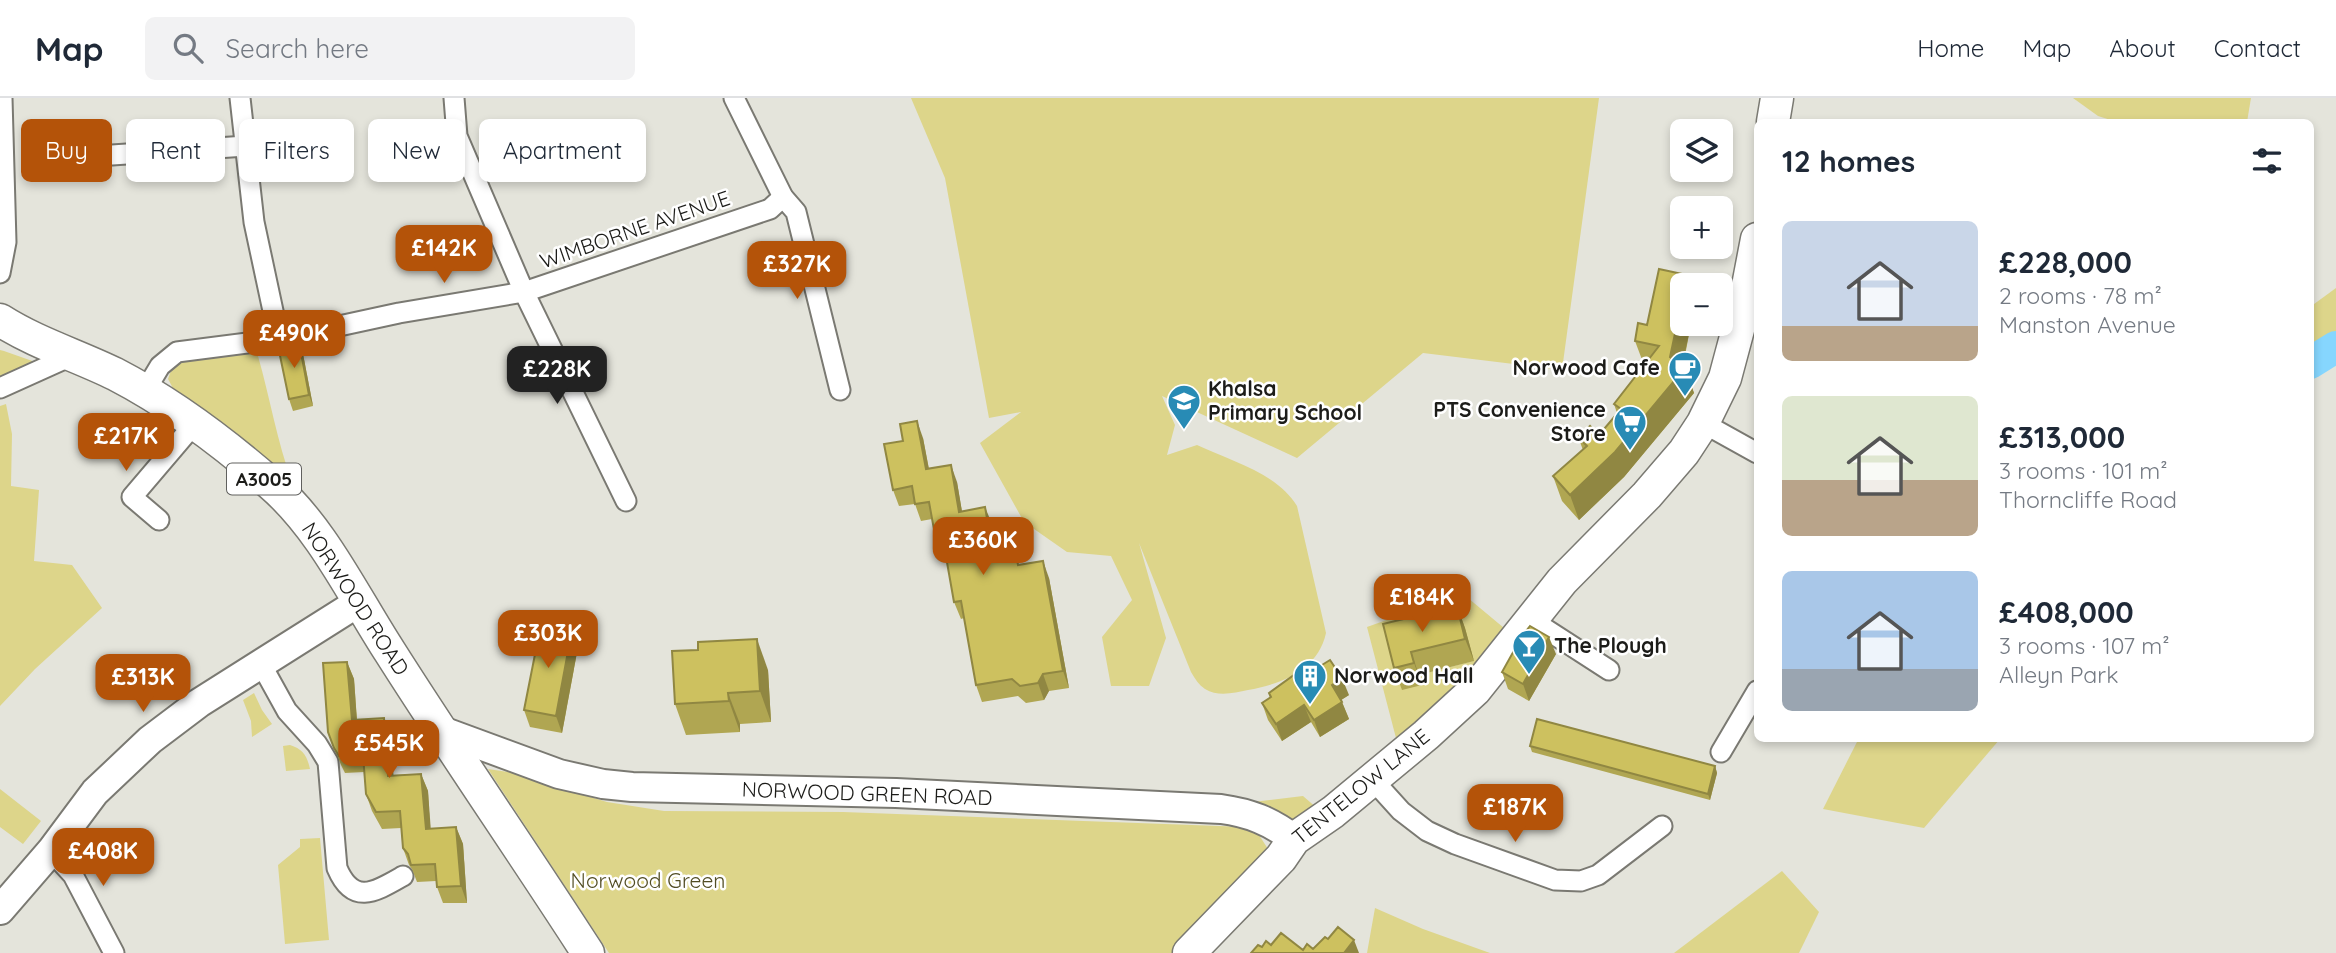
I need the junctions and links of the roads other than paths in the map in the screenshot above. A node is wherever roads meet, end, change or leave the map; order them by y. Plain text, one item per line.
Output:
1 (2, 98) edge
2 (240, 98) edge
3 (454, 98) edge
4 (734, 98) edge
5 (1777, 98) edge
6 (243, 119) edge
7 (1774, 119) edge
8 (239, 146) edge
9 (113, 155) dead end
10 (250, 182) edge
11 (783, 197) junction
12 (1754, 255) edge
13 (0, 273) edge
14 (524, 292) junction
15 (0, 320) edge
16 (278, 339) junction
17 (71, 356) junction
18 (0, 388) edge
19 (840, 390) dead end
20 (145, 391) junction
21 (195, 423) junction
22 (1703, 423) junction
23 (1754, 451) edge
24 (626, 501) dead end
25 (159, 520) dead end
26 (359, 602) junction
27 (1530, 619) junction
28 (261, 664) junction
29 (1609, 670) dead end
30 (1754, 696) edge
31 (442, 731) junction
32 (1721, 752) dead end
33 (1372, 779) junction
34 (1662, 827) dead end
35 (1294, 839) junction
36 (51, 851) junction
37 (403, 876) dead end
38 (0, 911) edge
39 (114, 953) edge
40 (588, 953) edge
41 (1189, 953) edge

1 - 13 street
2 - 6 street
3 - 14 street
4 - 11 street
5 - 7 main road
8 - 9 street
10 - 16 street
11 - 14 street, WIMBORNE AVENUE
11 - 19 street
12 - 22 main road, TENTELOW LANE
14 - 16 street, WIMBORNE AVENUE
14 - 24 street
15 - 17 main road, NORWOOD ROAD / A3005
16 - 20 street, WIMBORNE AVENUE
17 - 18 street
17 - 20 main road, NORWOOD ROAD / A3005
20 - 21 main road, NORWOOD ROAD / A3005
21 - 25 street
21 - 26 main road, NORWOOD ROAD / A3005
22 - 23 street
22 - 27 main road, TENTELOW LANE
26 - 28 street
26 - 31 main road, NORWOOD ROAD / A3005
27 - 29 street
27 - 33 main road, TENTELOW LANE
28 - 36 street
28 - 37 street
30 - 32 street
31 - 35 street, NORWOOD GREEN ROAD
31 - 40 main road, NORWOOD ROAD / A3005
33 - 34 street
33 - 35 main road, TENTELOW LANE
35 - 41 main road, TENTELOW LANE
36 - 38 street
36 - 39 street

